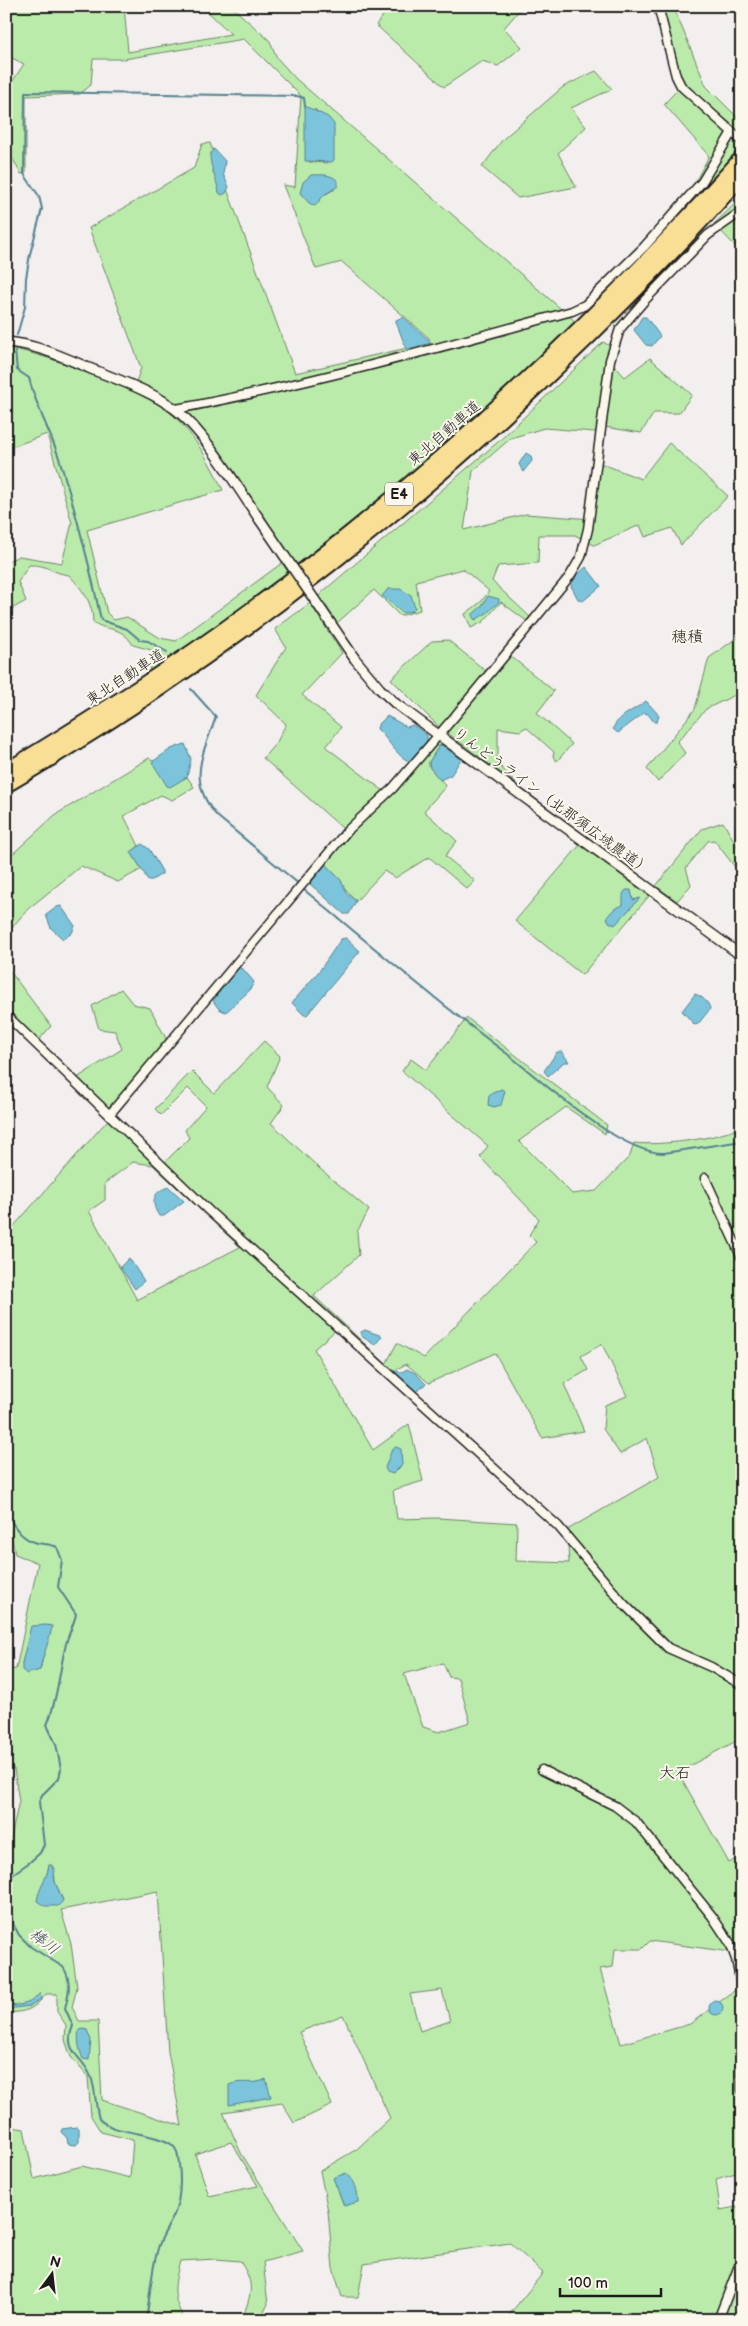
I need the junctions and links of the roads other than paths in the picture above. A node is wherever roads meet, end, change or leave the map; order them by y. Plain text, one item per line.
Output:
1 (658, 6) edge
2 (732, 132) junction
3 (742, 141) edge
4 (742, 158) edge
5 (742, 176) edge
6 (742, 211) edge
7 (6, 342) edge
8 (176, 409) junction
9 (439, 735) junction
10 (6, 771) edge
11 (6, 785) edge
12 (742, 956) edge
13 (6, 1015) edge
14 (110, 1114) junction
15 (705, 1178) dead end
16 (742, 1258) edge
17 (742, 1685) edge
18 (542, 1770) dead end
19 (742, 1990) edge
20 (742, 2061) edge
21 (742, 2090) edge
22 (742, 2258) edge
23 (718, 2320) edge

1 - 2 street
2 - 3 street
2 - 8 street
4 - 10 highway, 東北自動車道 / E4
5 - 11 highway, 東北自動車道 / E4
6 - 9 street
7 - 8 street
8 - 9 street, りんどうライン（北那須広域農道）, bridge
9 - 12 street, りんどうライン（北那須広域農道）
9 - 14 street
13 - 14 street
14 - 17 street
15 - 16 street
18 - 19 street
20 - 21 street
22 - 23 street

